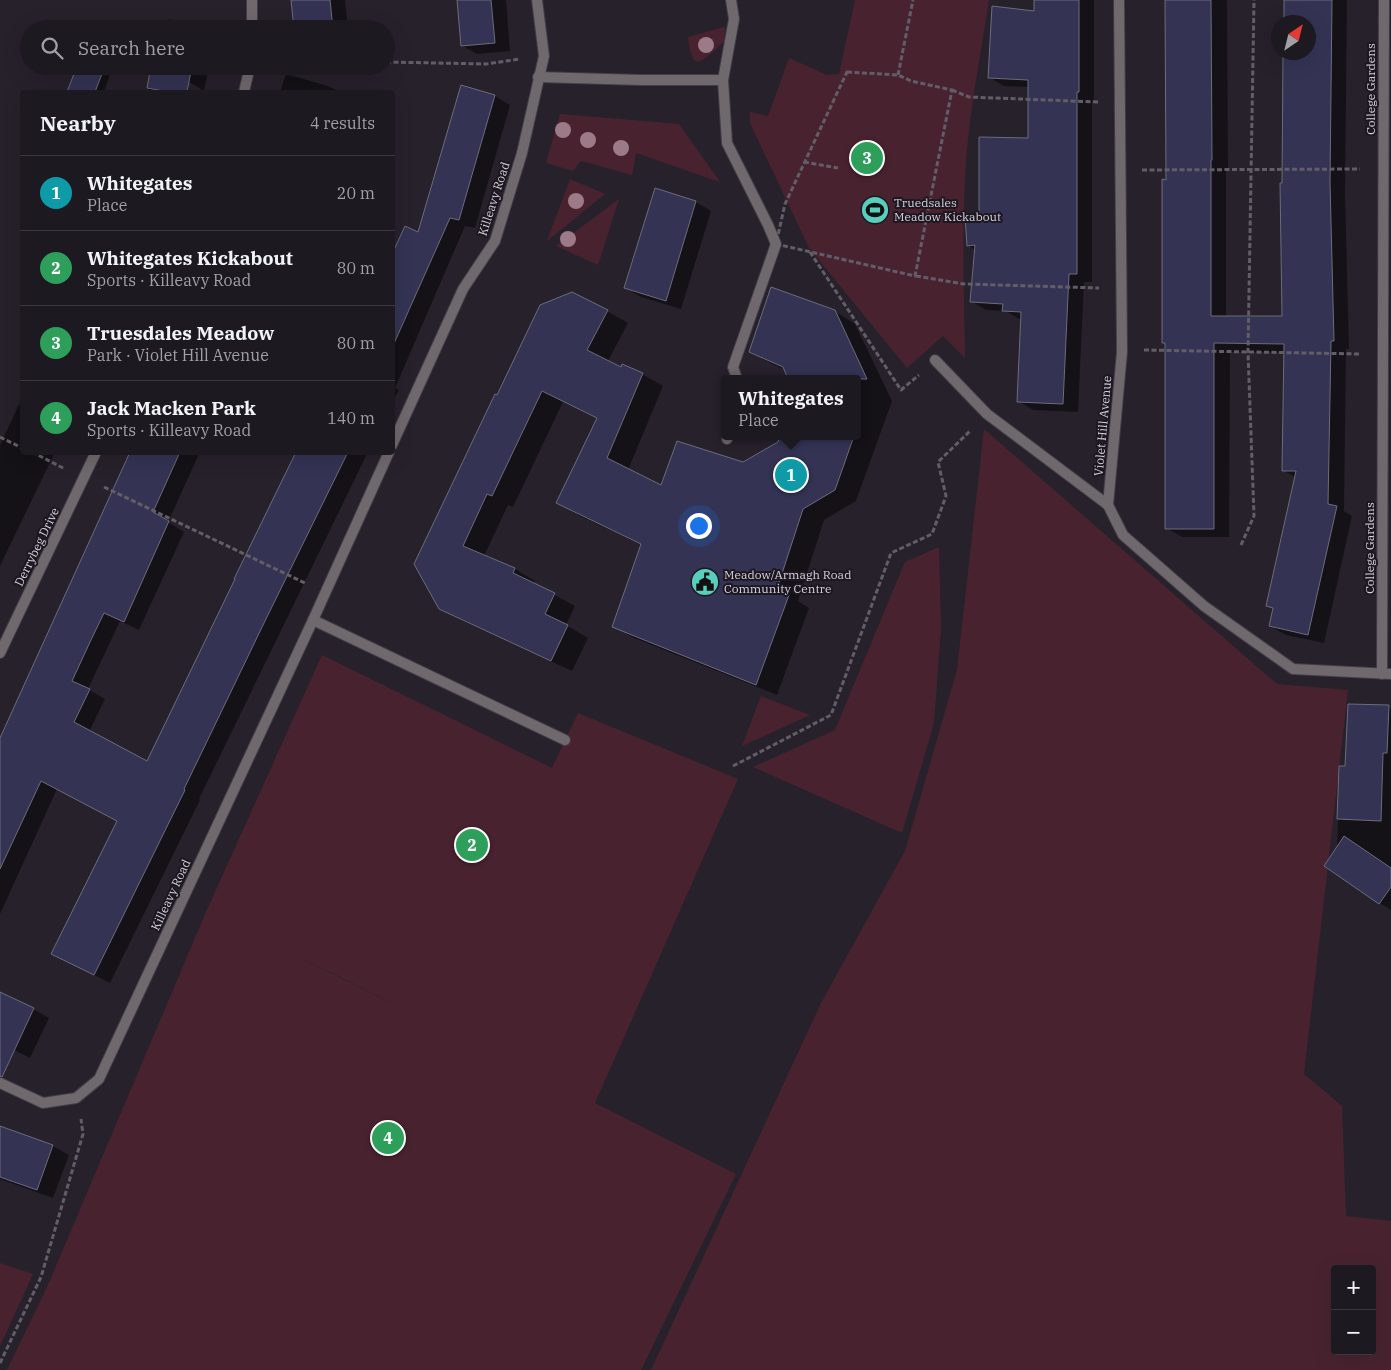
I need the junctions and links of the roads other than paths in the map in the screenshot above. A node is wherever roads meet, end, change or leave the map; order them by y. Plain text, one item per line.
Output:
1 (252, 0) edge
2 (537, 0) edge
3 (731, 0) edge
4 (1119, 0) edge
5 (1384, 0) edge
6 (252, 20) edge
7 (248, 75) edge
8 (538, 76) junction
9 (723, 80) junction
10 (244, 90) edge
11 (1386, 174) edge
12 (936, 360) road end
13 (736, 375) edge
14 (1387, 422) edge
15 (395, 438) edge
16 (95, 455) edge
17 (388, 455) edge
18 (1108, 505) junction
19 (313, 620) junction
20 (0, 653) edge
21 (1387, 674) edge
22 (564, 740) dead end
23 (0, 1083) edge

1 - 6 street
2 - 8 street, Killeavy Road
3 - 9 street
4 - 18 street, Violet Hill Avenue
5 - 11 street, College Gardens
7 - 10 street
8 - 9 street
8 - 15 street, Killeavy Road
9 - 13 street
11 - 14 street, College Gardens
12 - 18 street
14 - 21 street, College Gardens
16 - 20 street, Derrybeg Drive
17 - 19 street, Killeavy Road
18 - 21 street
19 - 22 street
19 - 23 street, Killeavy Road

